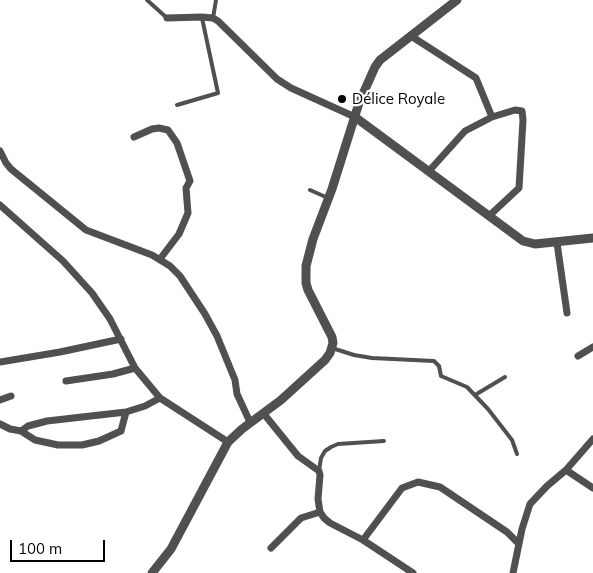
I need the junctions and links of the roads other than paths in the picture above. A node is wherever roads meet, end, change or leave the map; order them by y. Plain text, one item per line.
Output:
1 (146, 0) edge
2 (216, 0) edge
3 (456, 0) edge
4 (202, 17) junction
5 (167, 18) joint
6 (213, 18) junction
7 (410, 36) junction
8 (177, 105) dead end
9 (355, 117) junction
10 (492, 117) junction
11 (134, 137) dead end
12 (0, 151) edge
13 (429, 171) junction
14 (310, 190) dead end
15 (328, 198) junction
16 (0, 205) edge
17 (490, 215) junction
18 (593, 238) edge
19 (557, 242) junction
20 (160, 260) junction
21 (567, 313) dead end
22 (121, 339) junction
23 (593, 347) edge
24 (332, 348) junction
25 (578, 356) dead end
26 (0, 362) edge
27 (135, 368) junction
28 (505, 377) dead end
29 (66, 381) dead end
30 (474, 395) junction
31 (11, 396) dead end
32 (160, 398) junction
33 (0, 400) edge
34 (126, 412) junction
35 (264, 414) junction
36 (250, 422) junction
37 (0, 424) edge
38 (21, 431) junction
39 (593, 438) edge
40 (228, 442) junction
41 (384, 442) dead end
42 (517, 454) dead end
43 (566, 470) junction
44 (319, 471) junction
45 (593, 488) edge
46 (320, 512) junction
47 (363, 540) junction
48 (518, 543) junction
49 (271, 548) dead end
50 (152, 573) edge
51 (413, 573) edge
52 (513, 573) edge

1 - 5 lane
2 - 6 lane
3 - 7 street
4 - 5 street
4 - 6 street
4 - 8 lane
6 - 9 street
7 - 9 street
7 - 10 street
9 - 13 street
9 - 15 street
10 - 13 street
10 - 17 street
11 - 20 street
12 - 20 street
13 - 17 street
14 - 15 lane
15 - 24 street
16 - 22 street
17 - 19 street
18 - 19 street
19 - 21 street
20 - 36 street
22 - 26 street
22 - 27 street
23 - 25 street
24 - 30 lane
24 - 35 street
27 - 29 street
27 - 32 street
28 - 30 lane
30 - 42 lane
31 - 33 street
32 - 34 street
32 - 40 street
34 - 38 street
34 - 38 street
35 - 36 street
35 - 44 street
36 - 40 street
37 - 38 street
39 - 43 street
40 - 50 street
41 - 44 lane
43 - 45 street
43 - 48 street
44 - 46 street
46 - 47 street
46 - 49 street
47 - 48 street
47 - 51 street
48 - 52 street

